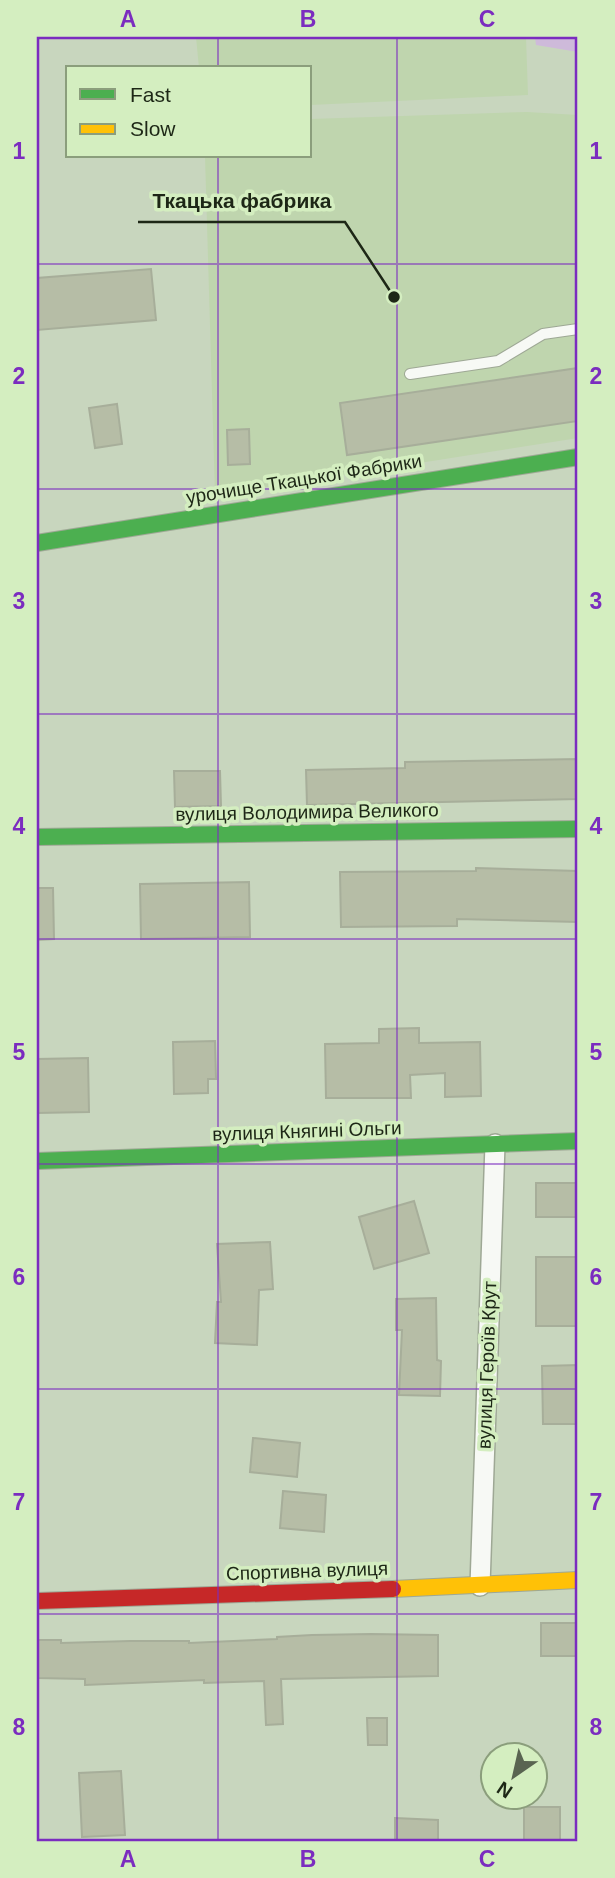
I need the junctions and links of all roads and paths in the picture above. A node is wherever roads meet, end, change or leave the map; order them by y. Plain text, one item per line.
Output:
1 (578, 329) edge
2 (410, 374) dead end
3 (578, 457) edge
4 (37, 543) edge
5 (578, 829) edge
6 (37, 837) edge
7 (578, 1141) edge
8 (495, 1144) junction
9 (37, 1161) edge
10 (578, 1580) edge
11 (480, 1586) junction
12 (37, 1601) edge

1 - 2 lane
3 - 4 street, урочище Ткацької Фабрики
5 - 6 street, вулиця Володимира Великого
7 - 8 street, вулиця Княгині Ольги
8 - 9 street, вулиця Княгині Ольги
8 - 11 street, вулиця Героїв Крут
10 - 11 street, Спортивна вулиця
11 - 12 street, Спортивна вулиця

